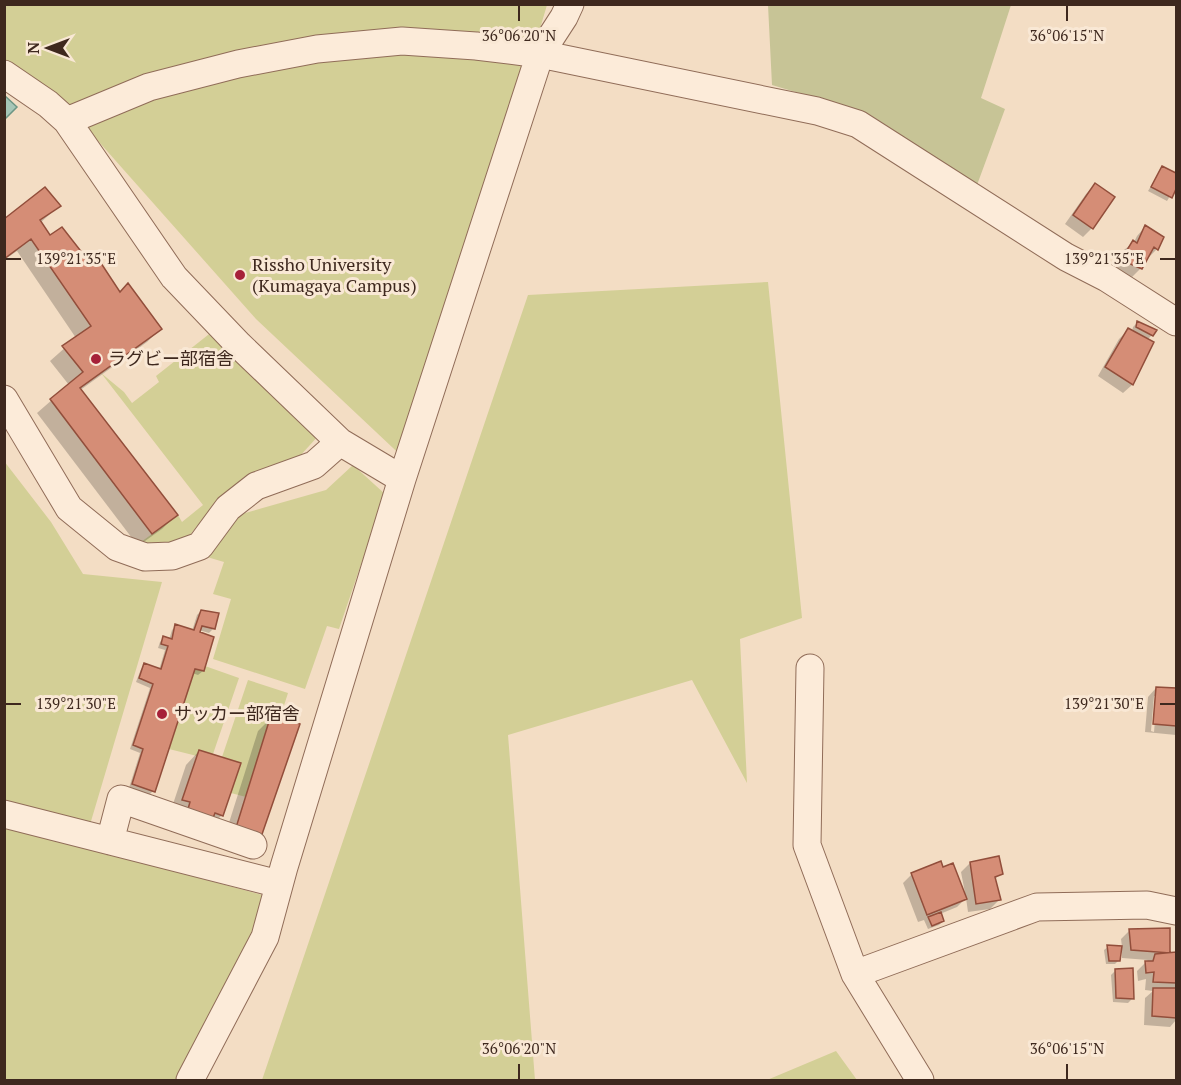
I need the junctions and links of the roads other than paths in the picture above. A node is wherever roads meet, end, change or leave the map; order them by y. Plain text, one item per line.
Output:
1 (570, 4) edge
2 (540, 54) junction
3 (4, 74) edge
4 (67, 121) junction
5 (1176, 322) edge
6 (4, 399) edge
7 (340, 442) junction
8 (402, 479) junction
9 (810, 668) dead end
10 (4, 814) edge
11 (110, 841) junction
12 (253, 845) dead end
13 (279, 884) junction
14 (1176, 911) edge
15 (855, 974) junction
16 (190, 1080) edge
17 (920, 1080) edge

1 - 2 street
2 - 4 street
2 - 5 street
2 - 8 street
3 - 4 street
4 - 7 street
6 - 7 street
7 - 8 street
8 - 13 street
9 - 15 street
10 - 11 street
11 - 12 street
11 - 13 street
13 - 16 street
14 - 15 street
15 - 17 street

